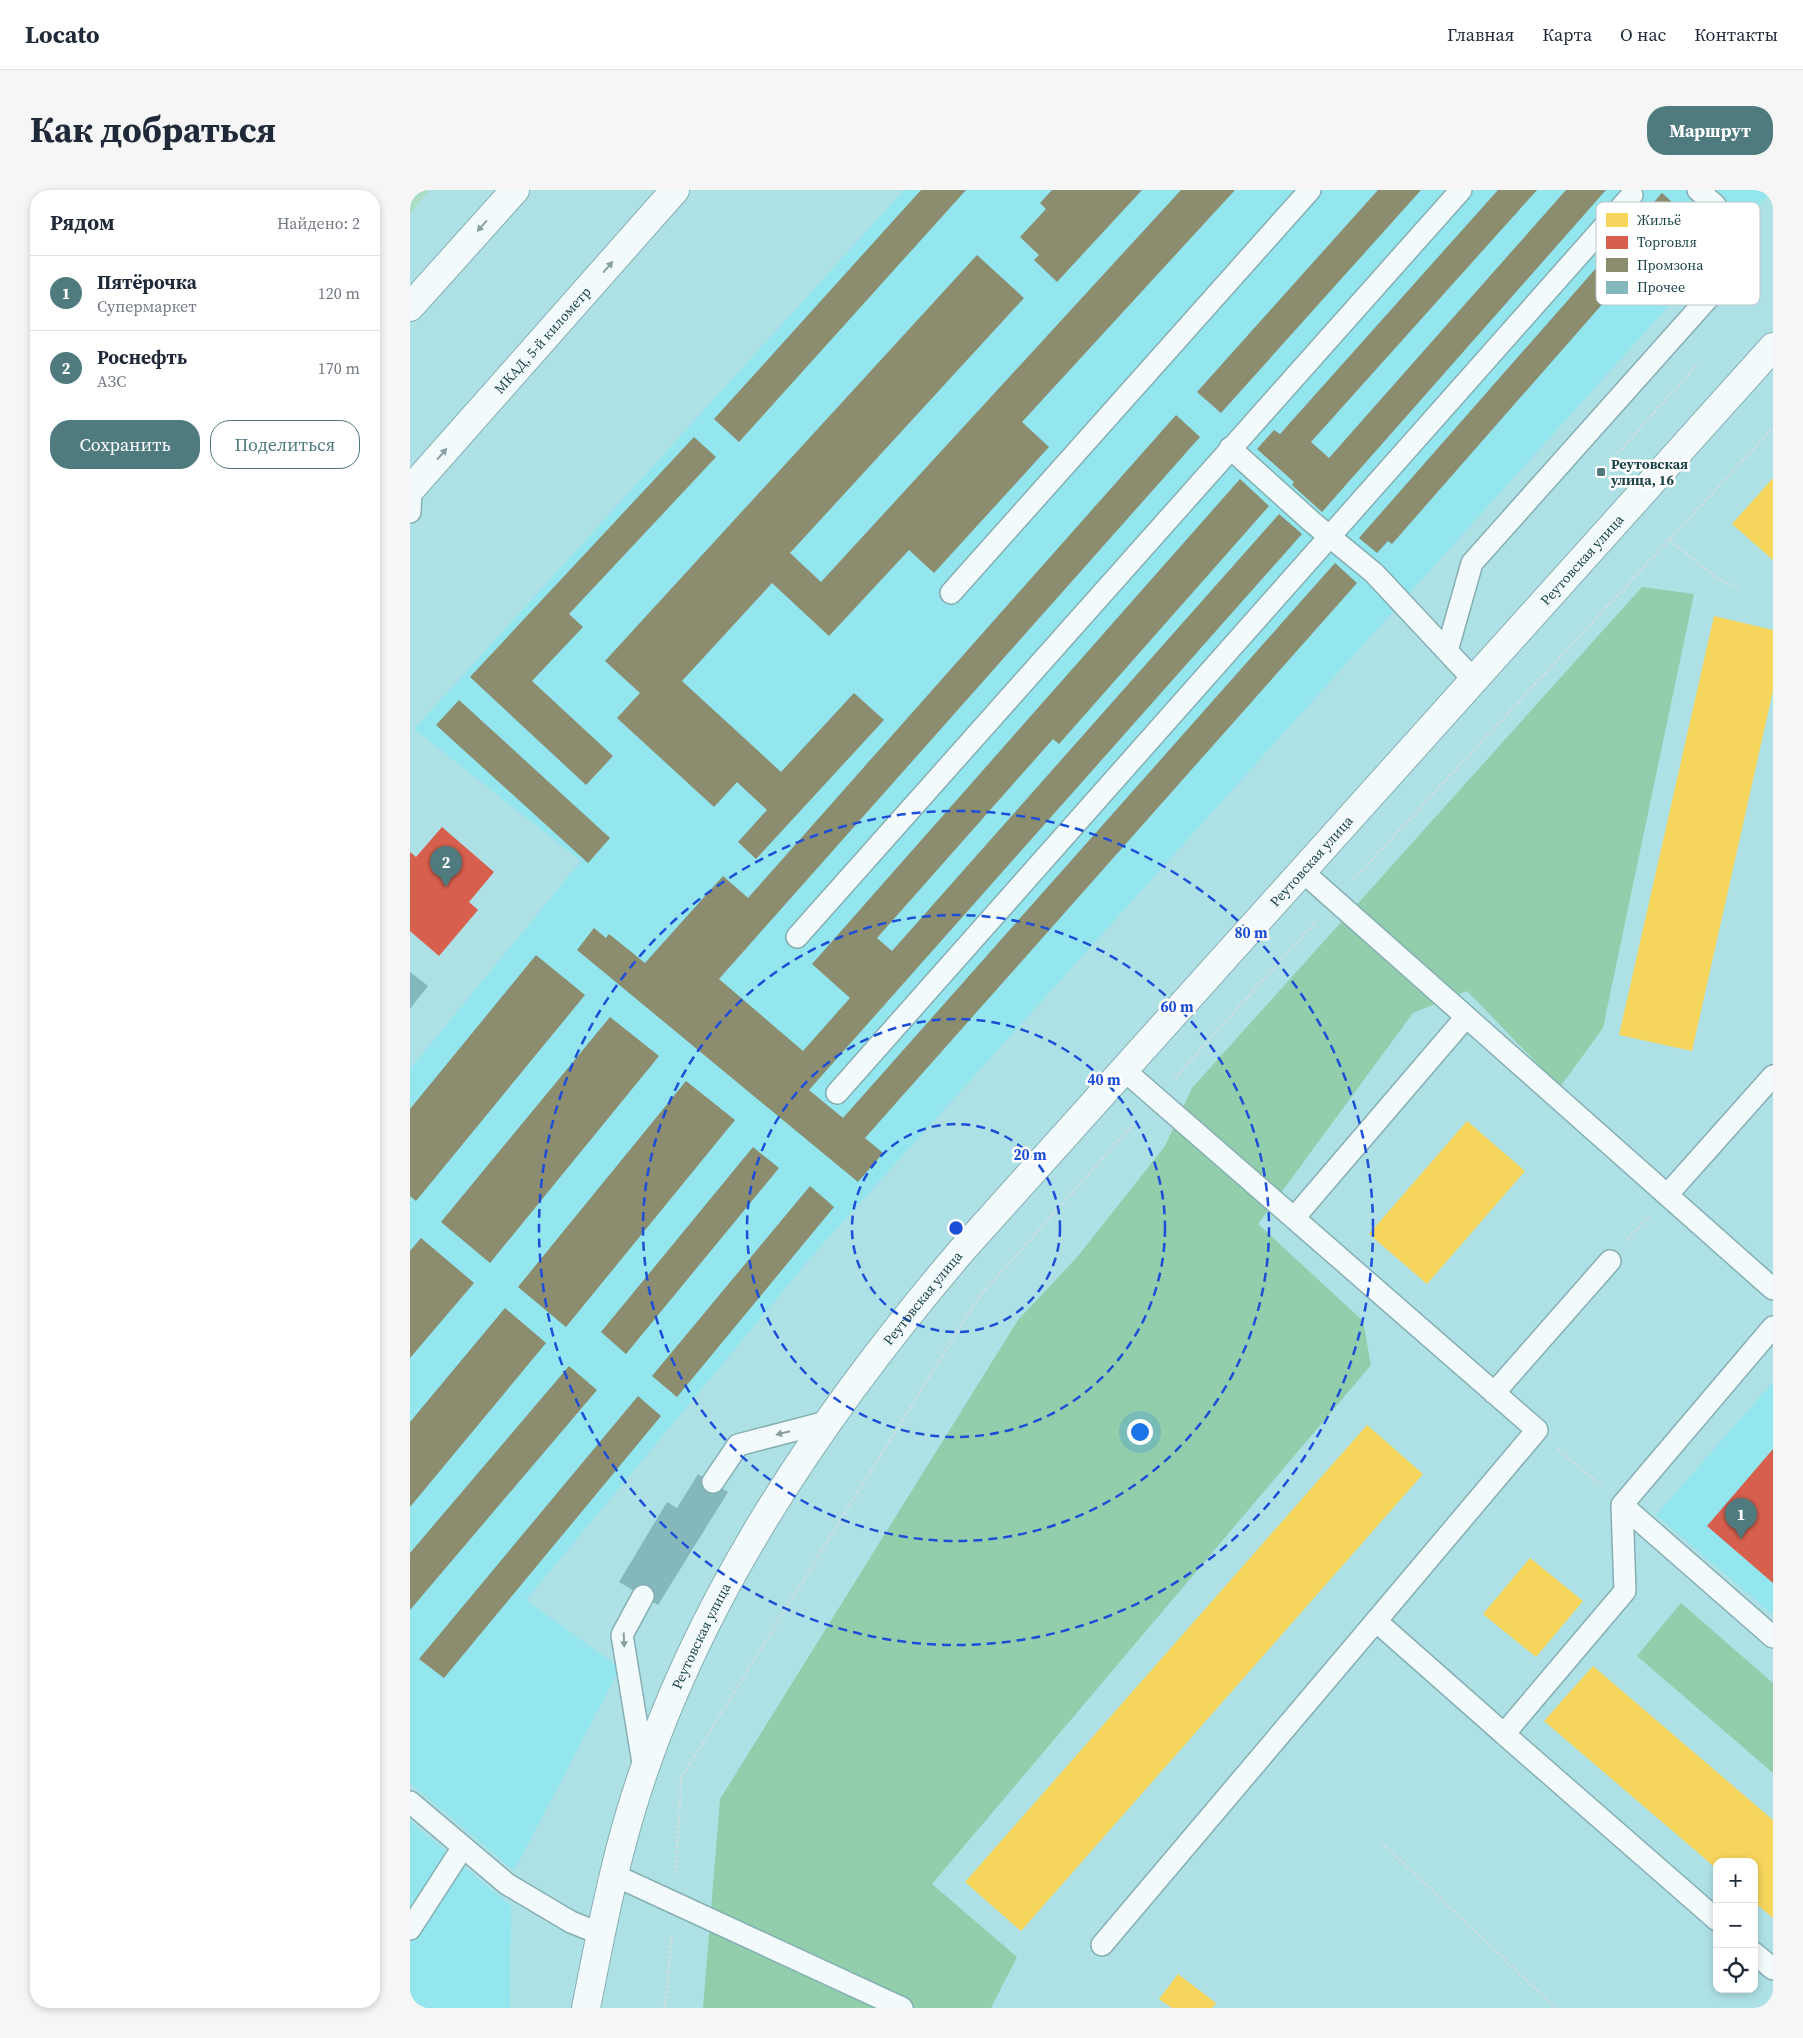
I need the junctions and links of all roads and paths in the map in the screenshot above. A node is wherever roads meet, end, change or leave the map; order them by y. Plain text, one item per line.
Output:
1 (515, 190) edge
2 (675, 190) edge
3 (1310, 190) edge
4 (1461, 190) edge
5 (1698, 190) edge
6 (1632, 194) dead end
7 (1625, 202) edge
8 (1711, 202) edge
9 (1596, 235) edge
10 (1702, 305) edge
11 (410, 307) edge
12 (1773, 347) edge
13 (1696, 366) dead end
14 (1773, 428) edge
15 (1230, 448) junction
16 (1601, 472) dead end
17 (410, 490) edge
18 (410, 512) edge
19 (1330, 538) junction
20 (1670, 540) junction
21 (1738, 587) dead end
22 (951, 593) dead end
23 (1447, 651) junction
24 (1474, 680) junction
25 (1302, 871) junction
26 (1335, 900) junction
27 (797, 937) dead end
28 (1466, 1017) junction
29 (1124, 1070) junction
30 (1773, 1076) edge
31 (837, 1093) dead end
32 (1157, 1098) junction
33 (1667, 1195) junction
34 (1294, 1218) junction
35 (1610, 1261) joint
36 (1773, 1289) edge
37 (1773, 1327) edge
38 (1494, 1393) junction
39 (830, 1421) junction
40 (1537, 1430) junction
41 (712, 1482) dead end
42 (1622, 1504) junction
43 (642, 1596) dead end
44 (1376, 1621) junction
45 (1773, 1637) edge
46 (1504, 1734) junction
47 (645, 1771) junction
48 (410, 1802) edge
49 (1381, 1842) dead end
50 (463, 1847) junction
51 (614, 1875) junction
52 (675, 1904) junction
53 (1713, 1917) edge
54 (410, 1929) edge
55 (601, 1934) junction
56 (1102, 1945) dead end
57 (1758, 1956) edge
58 (1773, 1969) edge
59 (586, 2008) edge
60 (665, 2008) edge
61 (902, 2008) edge
62 (1556, 2008) edge

1 -> 11 main road
17 -> 2 main road, МКАД, 5-й километр
3 - 22 lane
4 - 15 lane
5 - 8 lane
6 - 7 lane
9 - 19 lane
10 - 23 lane
12 - 24 main road, Реутовская улица
13 - 16 path
14 - 20 path
15 - 19 lane
15 - 27 lane
17 - 18 lane
19 - 23 lane
19 - 31 lane
20 - 21 path
20 - 26 path
23 - 24 lane
24 - 25 main road, Реутовская улица
25 - 26 lane
25 - 29 main road, Реутовская улица
26 - 28 lane
26 - 32 path
28 - 33 lane
28 - 34 lane
29 - 32 lane
29 - 39 main road, Реутовская улица
30 - 33 lane
32 - 34 lane
32 - 52 path
33 - 35 path
33 - 36 lane
34 - 38 lane
35 - 38 lane
37 - 42 lane
38 - 40 lane
39 -> 41 lane
39 - 47 main road, Реутовская улица
40 - 42 path
40 - 44 lane
42 - 45 lane
42 - 46 lane
43 -> 47 lane
44 - 46 lane
44 - 56 lane
46 - 53 lane
47 - 51 main road, Реутовская улица
48 - 50 lane
49 - 62 path
50 - 54 lane
50 - 55 lane
51 - 52 lane
51 - 55 main road, Реутовская улица
52 - 60 path
52 - 61 lane
55 - 59 main road, Реутовская улица
57 - 58 lane

